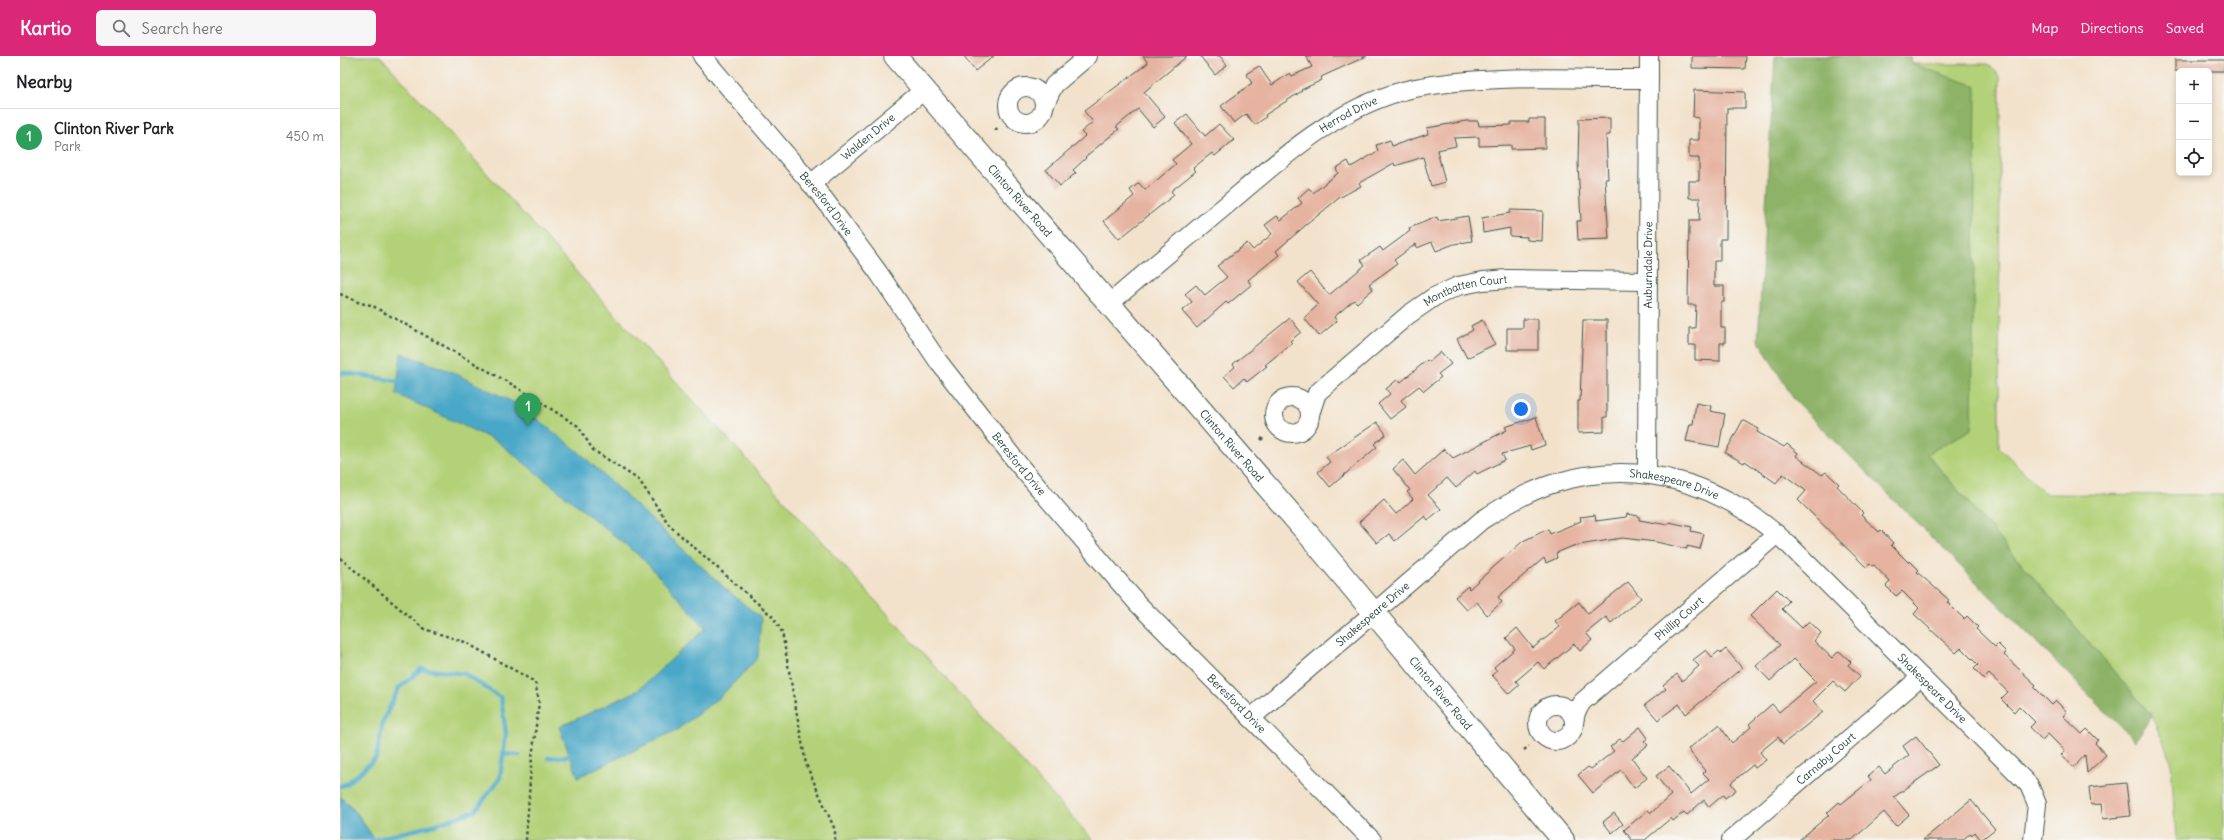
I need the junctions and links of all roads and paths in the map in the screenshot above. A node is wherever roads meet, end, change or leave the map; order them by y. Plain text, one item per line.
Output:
1 (702, 56) edge
2 (895, 56) edge
3 (1088, 56) edge
4 (1649, 56) edge
5 (1648, 79) junction
6 (1054, 86) junction
7 (1031, 87) junction
8 (924, 90) junction
9 (1044, 106) junction
10 (999, 127) dead end
11 (995, 130) dead end
12 (811, 184) junction
13 (1647, 281) junction
14 (340, 294) edge
15 (1109, 304) junction
16 (1317, 393) junction
17 (1295, 398) junction
18 (1310, 414) junction
19 (1264, 437) dead end
20 (1261, 440) dead end
21 (1647, 474) junction
22 (1777, 534) junction
23 (340, 558) edge
24 (1373, 613) junction
25 (1921, 677) junction
26 (1582, 702) junction
27 (1560, 706) junction
28 (1251, 718) junction
29 (1574, 723) junction
30 (1529, 746) dead end
31 (1524, 750) dead end
32 (526, 840) edge
33 (835, 840) edge
34 (1372, 840) edge
35 (1563, 840) edge
36 (1731, 840) edge
37 (2033, 840) edge

1 - 12 street, Beresford Drive
2 - 8 street, Clinton River Road
3 - 6 street
4 - 5 street, Auburndale Drive
5 - 13 street, Auburndale Drive
5 - 15 street, Herrod Drive
6 - 7 street
6 - 9 street
7 - 9 street
7 - 9 street
8 - 12 street, Walden Drive
8 - 15 street, Clinton River Road
10 - 11 path
12 - 28 street, Beresford Drive
13 - 16 street, Montbatten Court
13 - 21 street, Auburndale Drive
14 - 33 path
15 - 24 street, Clinton River Road
16 - 17 street, Montbatten Court
16 - 18 street, Montbatten Court
17 - 18 street
17 - 18 street, Montbatten Court
19 - 20 path
21 - 22 street, Shakespeare Drive
21 - 24 street, Shakespeare Drive
22 - 25 street, Shakespeare Drive
22 - 26 street, Phillip Court
23 - 32 path
24 - 28 street, Shakespeare Drive
24 - 35 street, Clinton River Road
25 - 36 street, Carnaby Court
25 - 37 street, Shakespeare Drive
26 - 27 street, Phillip Court
26 - 29 street, Phillip Court
27 - 29 street
27 - 29 street, Phillip Court
28 - 34 street, Beresford Drive
30 - 31 path

